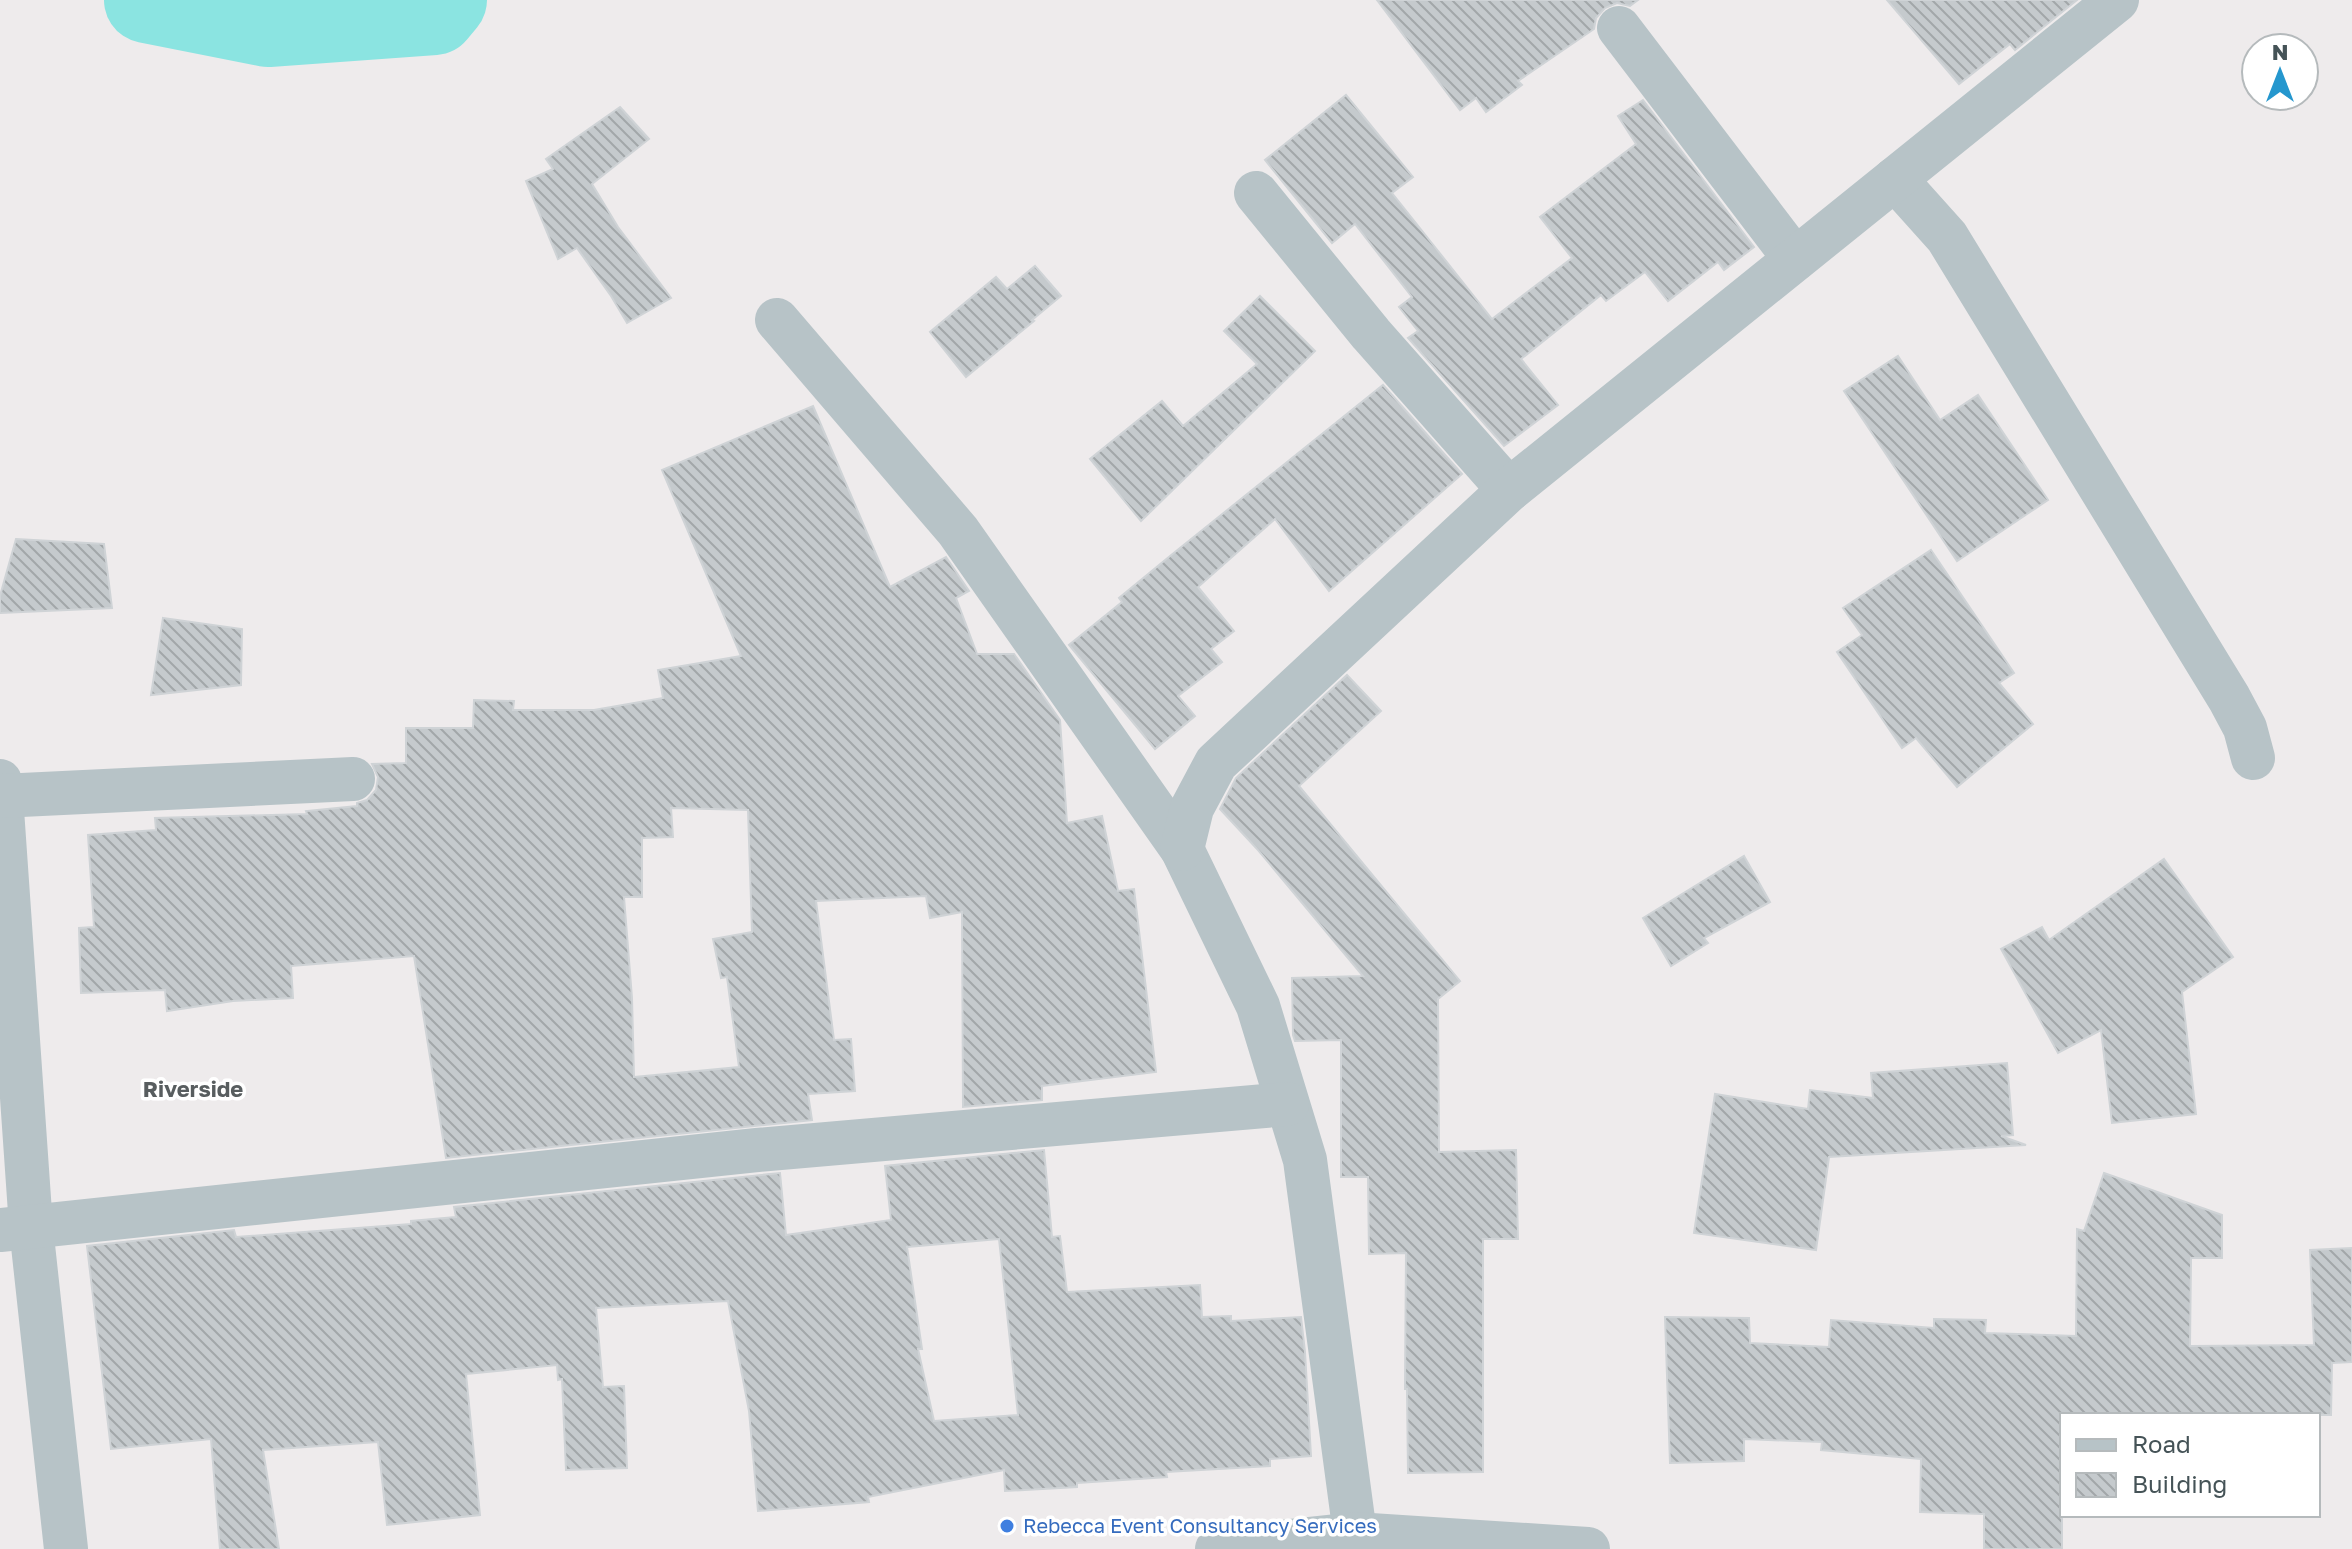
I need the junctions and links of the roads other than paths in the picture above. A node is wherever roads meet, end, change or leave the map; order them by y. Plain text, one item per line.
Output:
1 (2088, 9) edge
2 (1619, 28) dead end
3 (1895, 179) junction
4 (1256, 193) dead end
5 (1795, 259) junction
6 (777, 320) dead end
7 (1509, 490) junction
8 (2253, 758) dead end
9 (353, 779) dead end
10 (1, 791) edge
11 (1182, 849) junction
12 (1287, 1104) junction
13 (15, 1229) edge
14 (1356, 1541) edge
15 (66, 1549) edge
16 (1217, 1549) edge
17 (1588, 1549) edge

1 - 3 street
2 - 5 street
3 - 5 street
3 - 8 street
4 - 7 street
5 - 7 street
6 - 11 street
7 - 11 street
9 - 10 street
10 - 13 street
11 - 12 street
12 - 13 street
12 - 14 street
13 - 15 street
14 - 16 street
14 - 17 street

